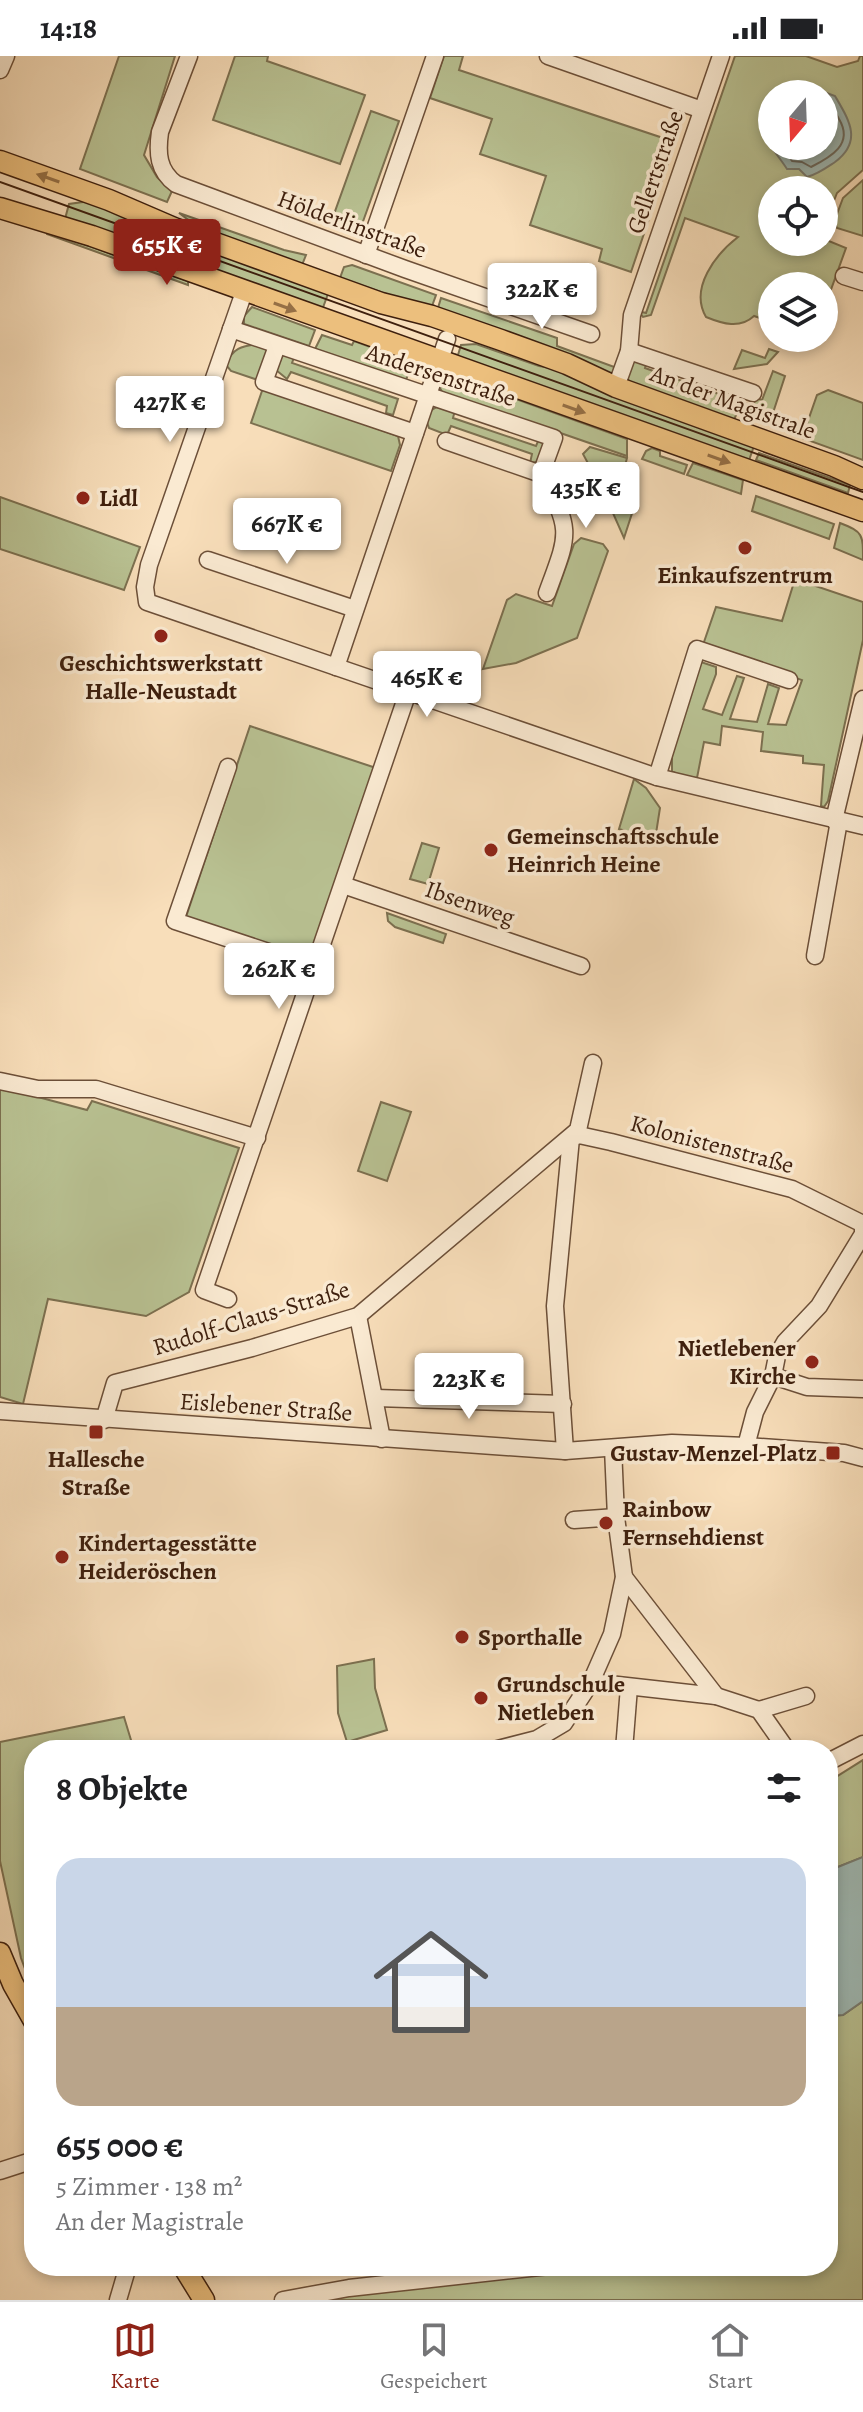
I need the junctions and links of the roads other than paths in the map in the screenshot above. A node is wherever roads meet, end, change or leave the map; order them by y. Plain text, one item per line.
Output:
1 (6, 56) edge
2 (189, 56) edge
3 (435, 56) edge
4 (548, 56) edge
5 (721, 56) edge
6 (0, 70) edge
7 (702, 110) junction
8 (0, 161) edge
9 (0, 208) edge
10 (366, 255) junction
11 (844, 276) dead end
12 (863, 282) edge
13 (244, 292) junction
14 (231, 329) junction
15 (444, 329) junction
16 (591, 334) dead end
17 (277, 346) junction
18 (629, 351) junction
19 (439, 361) junction
20 (616, 387) junction
21 (753, 393) dead end
22 (427, 396) junction
23 (415, 433) junction
24 (446, 441) dead end
25 (541, 474) junction
26 (863, 479) edge
27 (863, 511) edge
28 (208, 560) dead end
29 (547, 593) dead end
30 (355, 609) junction
31 (336, 667) junction
32 (789, 680) dead end
33 (408, 692) junction
34 (863, 699) edge
35 (228, 767) dead end
36 (657, 777) junction
37 (836, 820) junction
38 (863, 826) edge
39 (343, 885) junction
40 (815, 956) dead end
41 (581, 966) dead end
42 (314, 967) junction
43 (593, 1063) dead end
44 (0, 1081) edge
45 (257, 1138) junction
46 (571, 1138) junction
47 (228, 1299) dead end
48 (358, 1316) junction
49 (773, 1376) junction
50 (863, 1389) edge
51 (376, 1398) junction
52 (563, 1404) junction
53 (0, 1411) edge
54 (104, 1420) junction
55 (382, 1439) junction
56 (746, 1446) junction
57 (613, 1448) junction
58 (565, 1451) junction
59 (863, 1458) edge
60 (616, 1517) junction
61 (574, 1520) dead end
62 (624, 1577) junction
63 (591, 1682) junction
64 (629, 1687) junction
65 (716, 1696) junction
66 (806, 1696) dead end
67 (759, 1710) junction
68 (533, 1740) edge
69 (625, 1740) edge
70 (780, 1740) edge
71 (863, 1744) edge
72 (838, 1757) edge
73 (0, 1953) edge
74 (24, 2003) edge
75 (24, 2163) edge
76 (0, 2171) edge
77 (125, 2276) edge
78 (189, 2276) edge
79 (458, 2276) edge
80 (118, 2300) edge
81 (204, 2300) edge
82 (283, 2300) edge

1 - 6 street
2 - 10 street, Hölderlinstraße
3 - 10 street
4 - 7 street
5 - 7 street, Gellertstraße
7 - 18 street, Gellertstraße
15 -> 8 main road, An der Magistrale
9 - 13 main road
10 - 16 street, Hölderlinstraße
11 - 12 street
13 - 14 street
13 -> 19 main road
14 - 17 street, Andersenstraße
14 - 31 street
15 - 19 street
15 - 20 main road, An der Magistrale
17 - 22 street, Andersenstraße
17 - 23 street
18 - 20 street, Gellertstraße
18 - 21 street
19 - 22 street
19 -> 27 main road
20 - 26 main road, An der Magistrale
22 - 23 street
22 - 25 street, Andersenstraße
23 - 30 street
24 - 25 street
25 - 29 street
28 - 30 street
30 - 31 street
31 - 33 street
32 - 36 street
33 - 36 street
33 - 39 street
34 - 37 street
35 - 42 street
36 - 37 street
37 - 38 street
37 - 40 street
39 - 41 street, Ibsenweg
39 - 42 street
42 - 45 street
43 - 46 street
44 - 45 street
45 - 47 street
46 - 48 street, Rudolf-Claus-Straße
46 - 49 street, Kolonistenstraße
46 - 52 street
48 - 51 street
48 - 54 street, Rudolf-Claus-Straße
49 - 50 street
49 - 56 street
51 - 52 street
51 - 55 street
52 - 58 street
53 - 54 street, Eislebener Straße
54 - 55 street, Eislebener Straße
55 - 58 street, Eislebener Straße
56 - 57 street, Eislebener Straße
56 - 59 street, Eislebener Straße
57 - 58 street, Eislebener Straße
57 - 60 street
60 - 61 street
60 - 62 street
62 - 63 street
62 - 65 street
63 - 64 street
63 - 68 street
64 - 65 street
64 - 69 street
65 - 67 street
66 - 67 street
67 - 70 street
71 - 72 street
73 - 74 main road
75 - 76 street
77 - 80 street
78 - 81 main road
79 - 82 street

